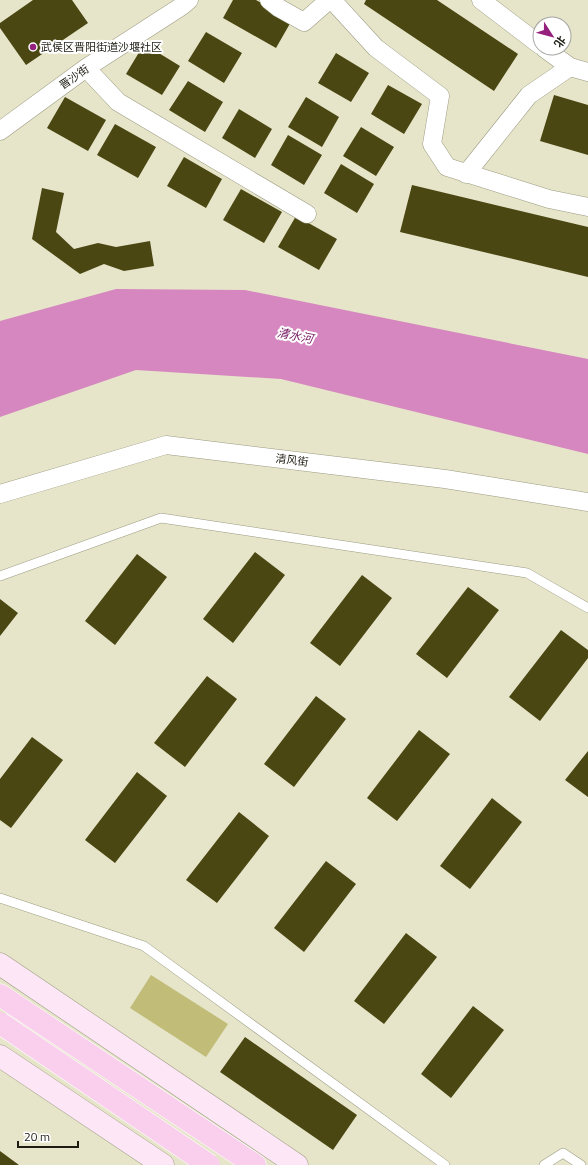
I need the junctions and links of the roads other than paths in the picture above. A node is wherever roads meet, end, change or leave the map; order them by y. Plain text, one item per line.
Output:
1 (189, 0) edge
2 (268, 0) edge
3 (330, 0) edge
4 (481, 0) edge
5 (532, 39) edge
6 (555, 56) edge
7 (570, 67) junction
8 (86, 68) junction
9 (588, 72) edge
10 (0, 130) edge
11 (466, 174) junction
12 (588, 207) edge
13 (307, 214) dead end
14 (0, 494) edge
15 (588, 502) edge
16 (0, 576) edge
17 (588, 608) edge
18 (0, 898) edge
19 (0, 964) edge
20 (0, 995) edge
21 (0, 1023) edge
22 (0, 1056) edge
23 (163, 1165) edge
24 (209, 1165) edge
25 (256, 1165) edge
26 (297, 1165) edge
27 (445, 1165) edge
28 (544, 1165) edge
29 (581, 1165) edge

1 - 8 street, 晋沙街
2 - 3 street
3 - 11 street
4 - 5 street
6 - 7 street
7 - 9 street
7 - 11 street
8 - 10 street, 晋沙街
8 - 13 street
11 - 12 street
14 - 15 street, 清风街
16 - 17 lane
18 - 27 lane
19 - 26 main road
20 - 25 main road
21 - 24 main road, bridge
22 - 23 main road
28 - 29 lane

